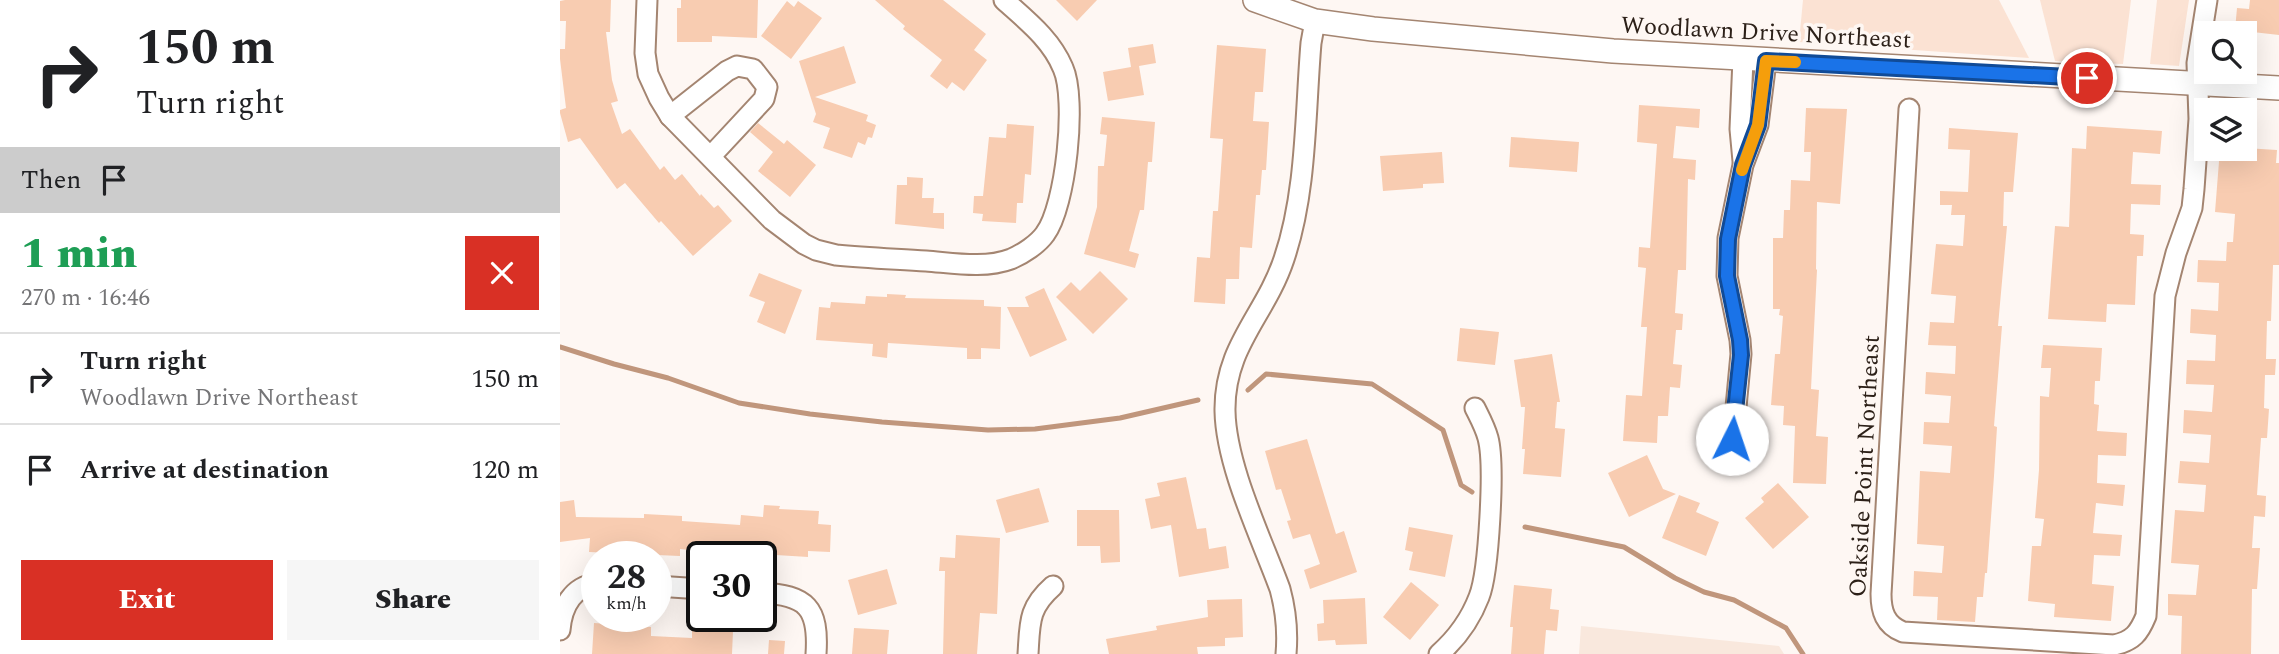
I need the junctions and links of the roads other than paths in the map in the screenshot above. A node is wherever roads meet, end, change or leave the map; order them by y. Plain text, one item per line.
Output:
1 (647, 0) edge
2 (1004, 0) edge
3 (1255, 0) edge
4 (2207, 0) edge
5 (1315, 21) junction
6 (2204, 21) edge
7 (1743, 59) junction
8 (1766, 61) junction
9 (2194, 84) edge
10 (2198, 84) joint
11 (2279, 88) edge
12 (1909, 109) dead end
13 (670, 116) junction
14 (711, 156) junction
15 (1743, 165) junction
16 (1475, 408) dead end
17 (1732, 439) dead end
18 (1053, 586) dead end
19 (581, 588) edge
20 (777, 594) edge
21 (560, 630) edge
22 (2131, 648) edge
23 (1447, 651) edge
24 (816, 654) edge
25 (1028, 654) edge
26 (1286, 654) edge

1 - 13 street
2 - 14 street
3 - 5 street, Woodlawn Drive Northeast
4 - 6 street, Oakside Point Northeast
5 - 7 street, Woodlawn Drive Northeast
5 - 26 street
7 - 8 street, Woodlawn Drive Northeast
7 - 15 street
8 - 9 street, Woodlawn Drive Northeast
8 - 15 street
10 - 11 street, Woodlawn Drive Northeast
10 - 22 street, Oakside Point Northeast
12 - 22 street, Oakside Point Northeast
13 - 14 street
13 - 14 street
15 - 17 street
16 - 23 street
18 - 25 street
19 - 21 street
20 - 24 street

